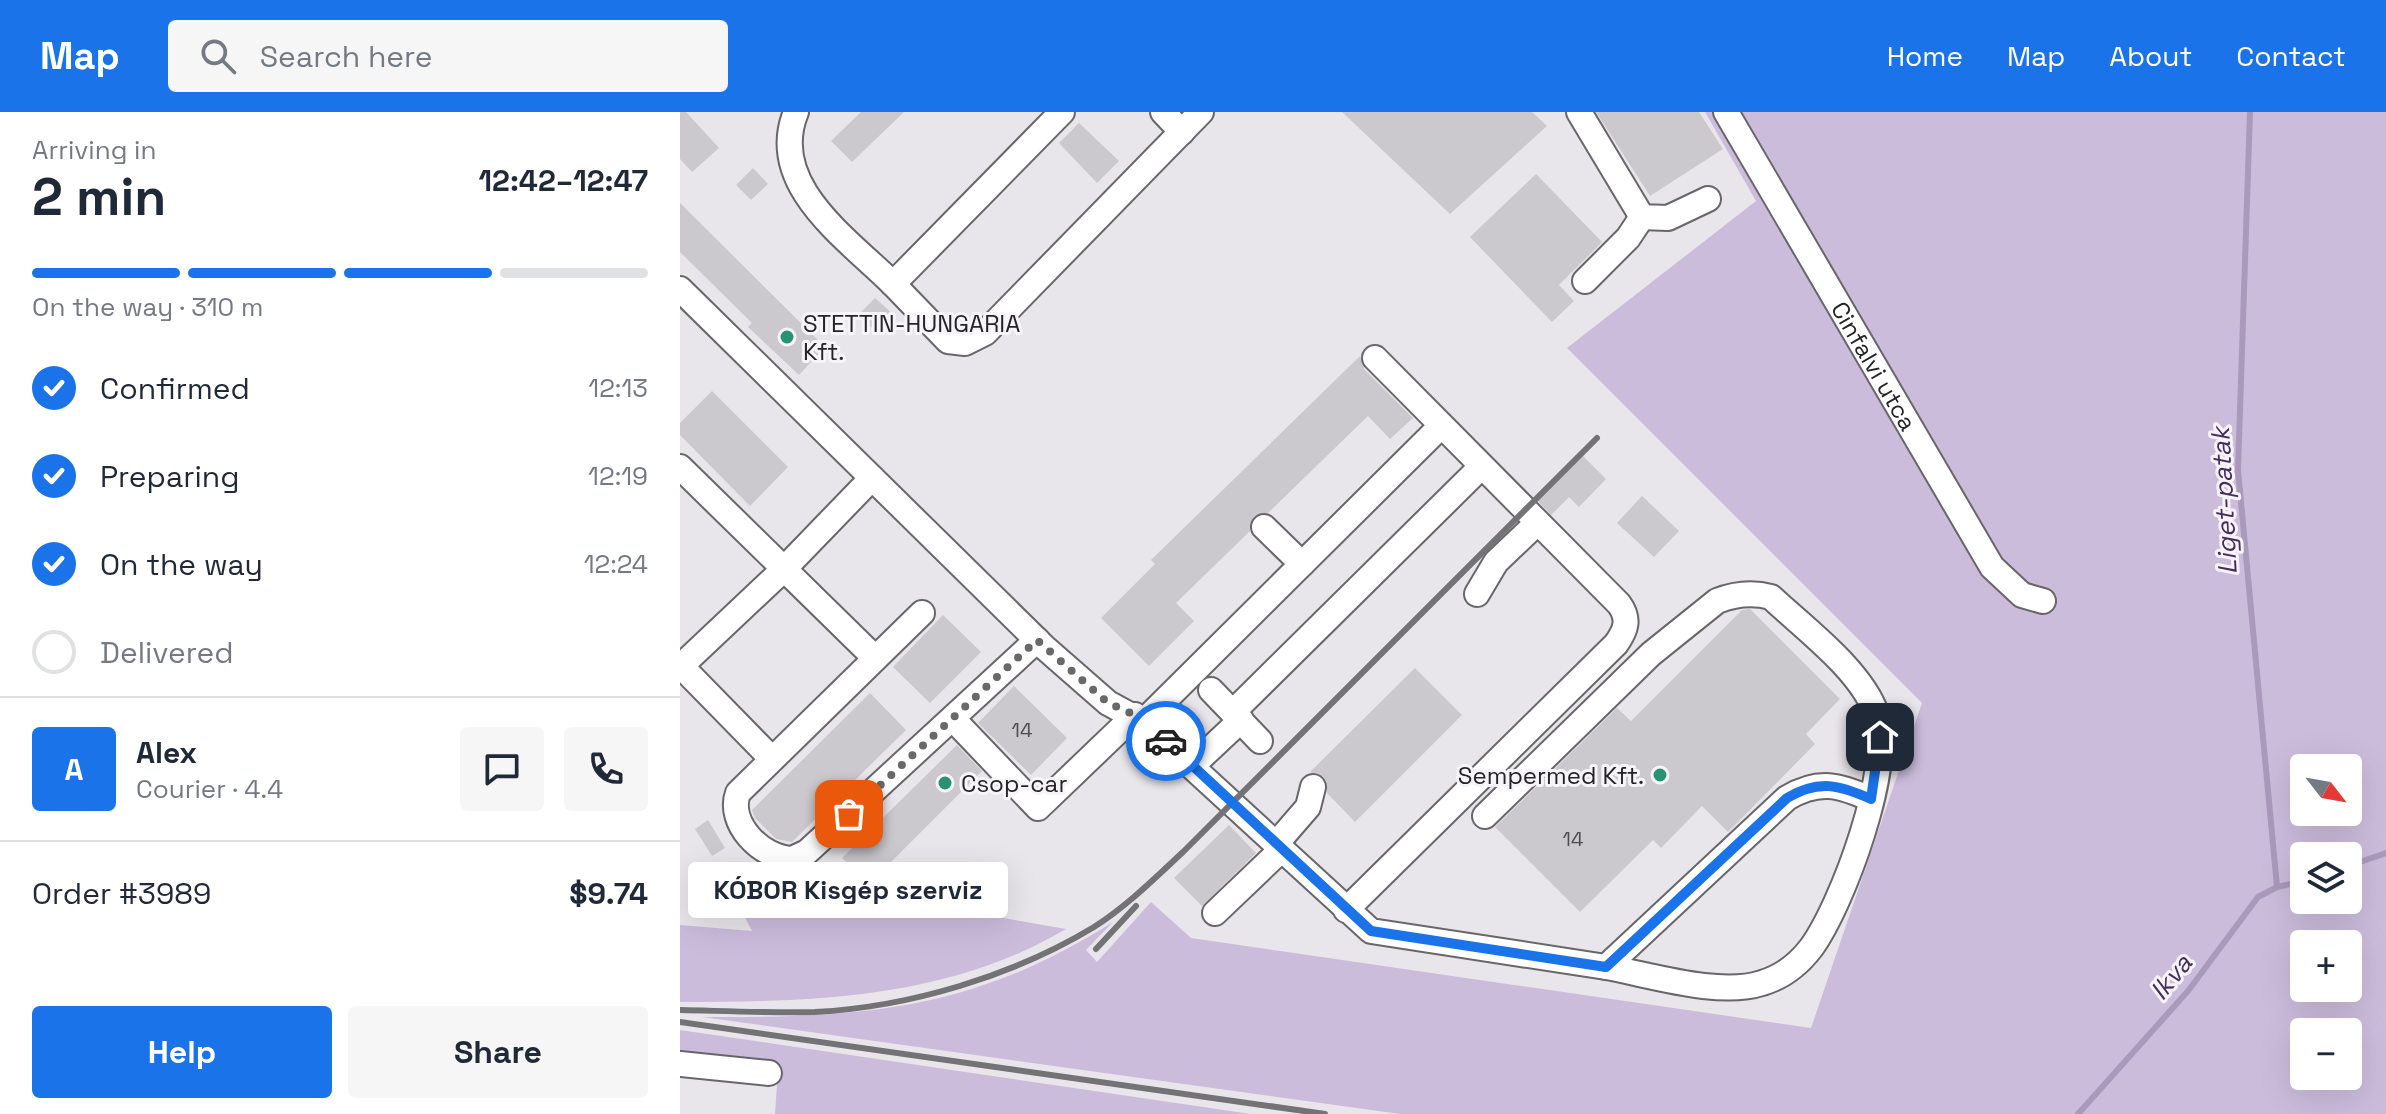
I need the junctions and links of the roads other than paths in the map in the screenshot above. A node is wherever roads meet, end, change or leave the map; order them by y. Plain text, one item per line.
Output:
1 (796, 112) edge
2 (1062, 112) edge
3 (1163, 112) edge
4 (1201, 112) edge
5 (1579, 112) edge
6 (1726, 112) edge
7 (1182, 132) junction
8 (1708, 199) dead end
9 (1642, 217) junction
10 (1585, 281) dead end
11 (893, 284) junction
12 (680, 289) edge
13 (1375, 358) dead end
14 (1441, 426) junction
15 (1481, 467) junction
16 (872, 478) junction
17 (685, 481) edge
18 (1537, 523) junction
19 (1264, 527) dead end
20 (1302, 564) junction
21 (784, 569) junction
22 (1477, 594) dead end
23 (2043, 601) dead end
24 (922, 613) dead end
25 (1037, 640) junction
26 (875, 658) junction
27 (681, 666) edge
28 (1211, 690) dead end
29 (1237, 716) junction
30 (1139, 718) junction
31 (953, 719) junction
32 (1260, 741) dead end
33 (772, 759) junction
34 (1192, 766) junction
35 (1313, 787) dead end
36 (1871, 799) junction
37 (1485, 816) dead end
38 (1279, 846) junction
39 (1346, 910) junction
40 (1215, 913) dead end
41 (1606, 967) junction
42 (680, 1064) edge
43 (769, 1073) dead end

1 - 11 street
2 - 11 street
3 - 7 street
4 - 7 street
5 - 9 street
6 - 23 street, Cinfalvi utca
7 - 11 street
8 - 9 street
9 - 10 street
12 - 16 street
13 - 14 street
14 - 15 street
14 - 20 street
15 - 18 street
15 - 29 street
16 - 21 street
16 - 25 street
17 - 21 street
18 - 22 street
18 - 39 street
19 - 20 street
20 - 30 street
21 - 26 street
21 - 27 street
24 - 26 street
25 - 30 street
25 - 31 street
26 - 33 street
27 - 33 street
28 - 29 street
29 - 32 street
29 - 34 street
30 - 31 street
30 - 34 street
31 - 33 street
34 - 38 street
35 - 38 street
36 - 37 street
36 - 41 street
36 - 41 street
38 - 39 street
38 - 40 street
39 - 41 street
42 - 43 street

